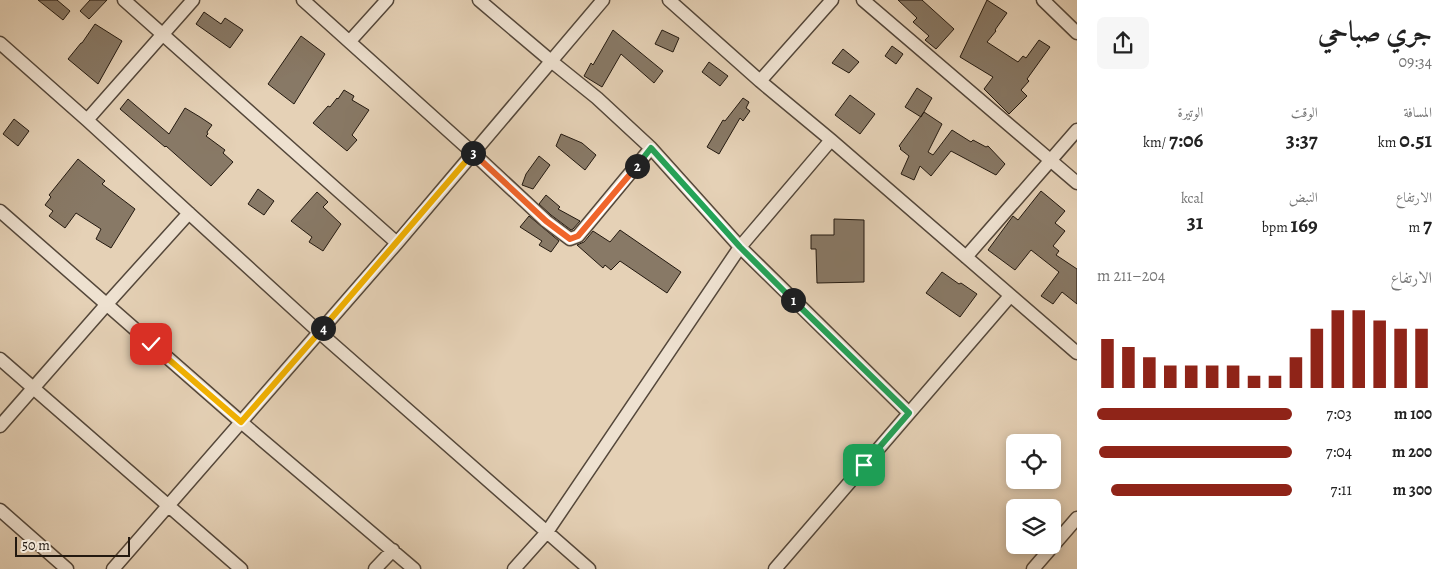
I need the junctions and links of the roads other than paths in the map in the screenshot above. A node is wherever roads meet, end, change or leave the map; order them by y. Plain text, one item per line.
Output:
1 (124, 0) edge
2 (193, 0) edge
3 (303, 0) edge
4 (387, 0) edge
5 (479, 0) edge
6 (603, 0) edge
7 (669, 0) edge
8 (832, 0) edge
9 (863, 0) edge
10 (1043, 0) edge
11 (1077, 32) edge
12 (162, 34) junction
13 (350, 41) junction
14 (0, 43) edge
15 (551, 61) junction
16 (760, 82) junction
17 (87, 120) junction
18 (1077, 130) edge
19 (831, 140) junction
20 (651, 148) junction
21 (473, 153) junction
22 (1050, 160) junction
23 (1077, 183) edge
24 (0, 211) edge
25 (189, 213) junction
26 (397, 243) junction
27 (740, 247) junction
28 (966, 257) junction
29 (1010, 296) junction
30 (106, 305) junction
31 (320, 332) junction
32 (1077, 353) edge
33 (0, 360) edge
34 (33, 388) junction
35 (909, 413) junction
36 (241, 422) junction
37 (0, 426) edge
38 (168, 506) junction
39 (0, 510) edge
40 (1077, 518) edge
41 (547, 532) junction
42 (393, 550) junction
43 (67, 569) edge
44 (113, 569) edge
45 (241, 569) edge
46 (376, 569) edge
47 (414, 569) edge
48 (514, 569) edge
49 (589, 569) edge
50 (775, 569) edge
51 (1034, 569) edge

1 - 12 street
2 - 12 street
3 - 13 street
4 - 13 street
5 - 15 street
6 - 15 street
7 - 16 street
8 - 16 street
9 - 22 street
10 - 11 street
12 - 17 street
12 - 26 street
13 - 21 street
14 - 17 street
15 - 20 street
15 - 21 street
16 - 19 street
17 - 25 street
18 - 22 street
19 - 27 street
19 - 28 street
20 - 21 street
20 - 27 street
21 - 26 street
22 - 23 street
22 - 28 street
24 - 30 street
25 - 30 street
25 - 31 street
26 - 31 street
27 - 35 street
27 - 41 street
28 - 29 street
29 - 32 street
29 - 35 street
30 - 34 street
30 - 36 street
31 - 36 street
31 - 41 street
33 - 34 street
34 - 37 street
34 - 38 street
35 - 50 street
36 - 38 street
36 - 42 street
38 - 44 street
38 - 45 street
39 - 43 street
40 - 51 street
41 - 48 street
41 - 49 street
42 - 46 street
42 - 47 street

